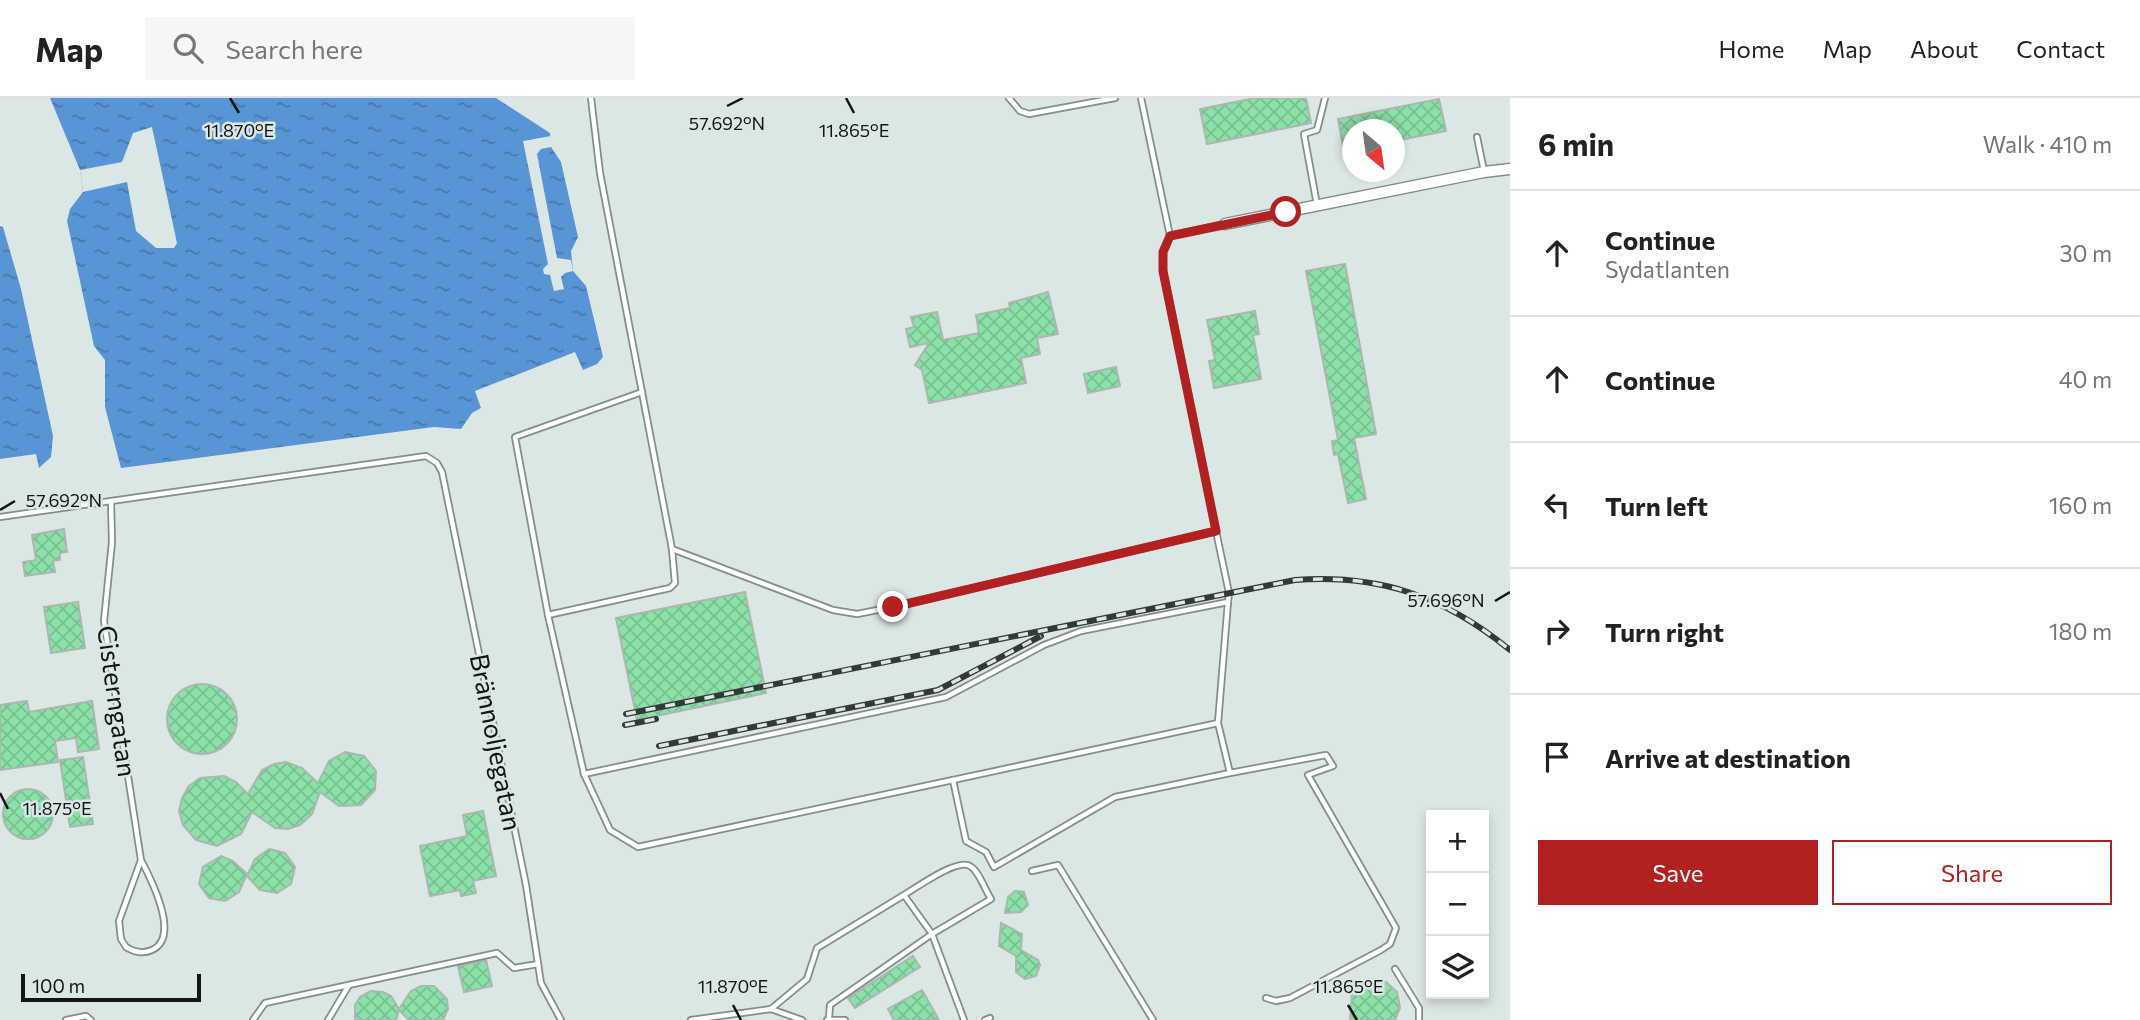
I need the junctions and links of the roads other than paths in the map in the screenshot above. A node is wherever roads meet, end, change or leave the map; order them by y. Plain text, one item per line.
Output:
1 (591, 98) edge
2 (1009, 98) edge
3 (1115, 98) edge
4 (1141, 98) edge
5 (1325, 98) edge
6 (1477, 137) dead end
7 (1510, 169) edge
8 (1484, 172) junction
9 (1317, 206) junction
10 (1225, 224) joint
11 (1170, 236) junction
12 (642, 392) junction
13 (111, 501) junction
14 (0, 517) edge
15 (1216, 531) junction
16 (672, 549) junction
17 (1228, 602) junction
18 (548, 615) junction
19 (1218, 723) junction
20 (1230, 773) junction
21 (584, 774) junction
22 (953, 780) junction
23 (141, 859) junction
24 (1032, 871) dead end
25 (904, 895) junction
26 (932, 934) junction
27 (538, 964) junction
28 (1395, 970) dead end
29 (349, 985) junction
30 (1266, 999) dead end
31 (771, 1009) junction
32 (828, 1019) edge
33 (66, 1020) edge
34 (91, 1020) edge
35 (253, 1020) edge
36 (328, 1020) edge
37 (561, 1020) edge
38 (691, 1020) edge
39 (802, 1020) edge
40 (845, 1020) edge
41 (964, 1020) edge
42 (1153, 1020) edge
43 (1419, 1020) edge

1 - 12 lane
2 - 3 lane
4 - 11 lane
5 - 9 lane
6 - 8 lane
7 - 8 street
8 - 9 street
9 - 10 street
10 - 11 lane
11 - 15 lane
12 - 16 lane
12 - 18 lane
13 - 14 lane
13 - 23 lane, Cisterngatan
13 - 27 lane, Brännoljegatan
15 - 16 lane
15 - 17 lane
16 - 18 lane
17 - 19 lane
17 - 21 lane
18 - 21 lane
19 - 20 lane
19 - 22 lane
20 - 22 lane
20 - 30 lane
21 - 22 lane
23 - 23 lane, Cisterngatan
24 - 42 lane
25 - 26 lane
25 - 26 lane
25 - 31 lane
26 - 32 lane
26 - 41 lane
27 - 29 lane
27 - 37 lane, Brännoljegatan
28 - 43 lane
29 - 35 lane
29 - 36 lane
31 - 38 lane
31 - 39 lane
32 - 40 lane
33 - 34 lane

